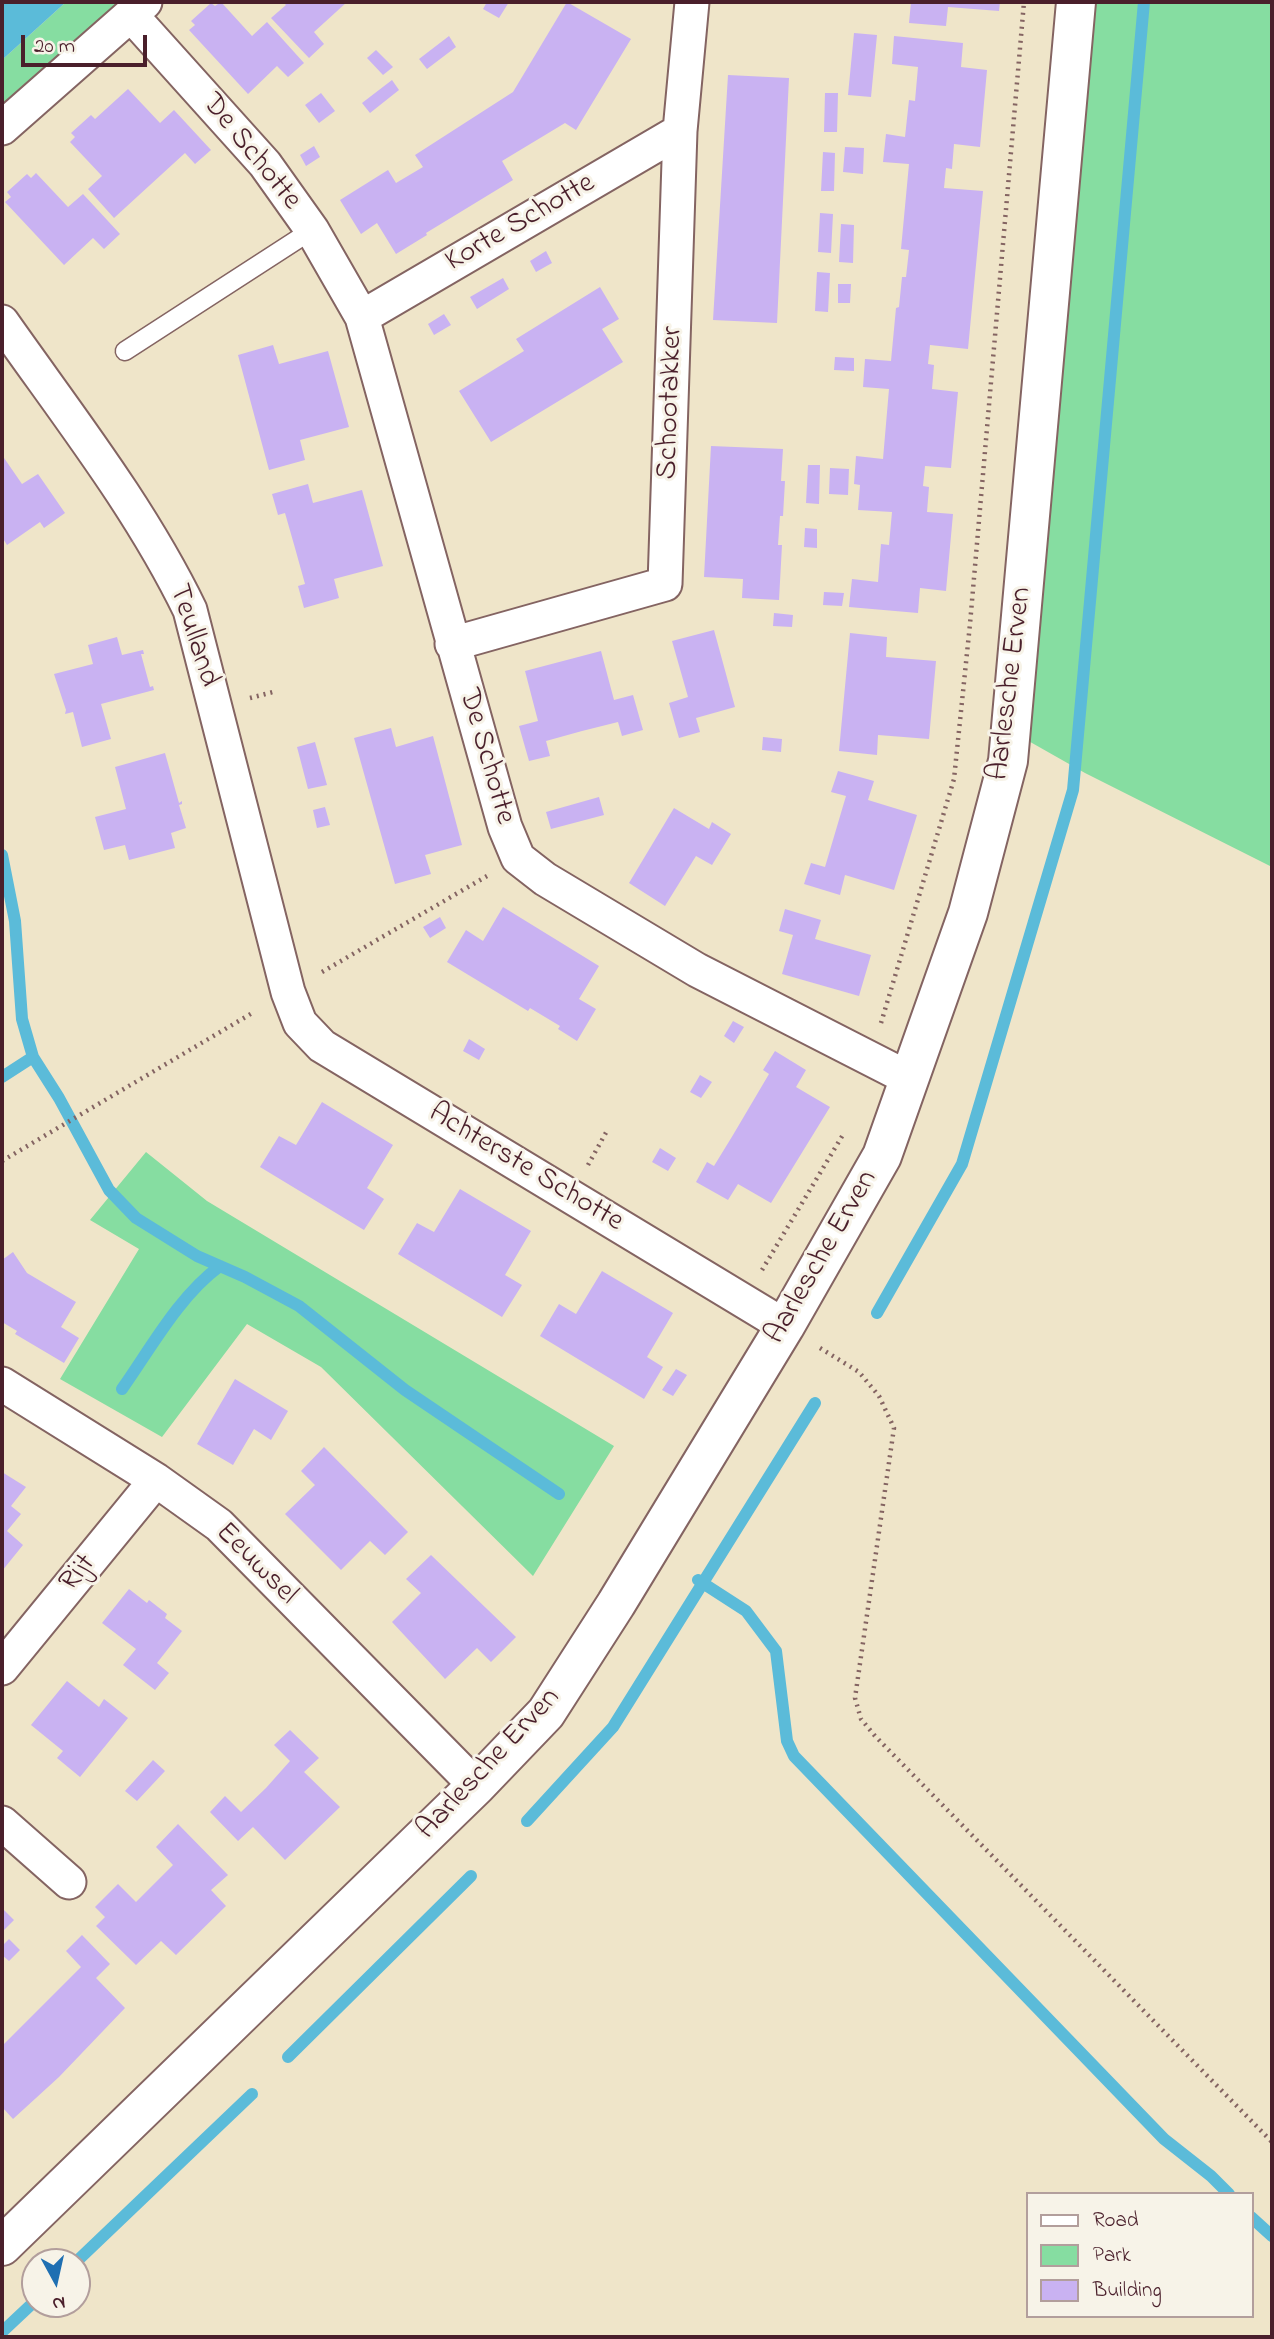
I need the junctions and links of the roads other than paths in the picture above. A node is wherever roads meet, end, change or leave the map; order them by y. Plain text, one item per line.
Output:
1 (692, 2) edge
2 (1076, 2) edge
3 (138, 9) edge
4 (2, 128) edge
5 (680, 131) junction
6 (312, 230) junction
7 (362, 317) junction
8 (2, 323) edge
9 (125, 351) dead end
10 (452, 644) junction
11 (289, 992) joint
12 (910, 1080) junction
13 (785, 1326) junction
14 (2, 1384) edge
15 (156, 1480) junction
16 (2, 1668) edge
17 (476, 1786) junction
18 (2, 1823) edge
19 (69, 1882) dead end
20 (2, 2246) edge

1 - 5 street, Schootakker
2 - 12 street, Aarlesche Erven
3 - 4 street
3 - 6 street, De Schotte
5 - 7 street, Korte Schotte
5 - 10 street, Schootakker
6 - 7 street, De Schotte
6 - 9 lane, De Schotte
7 - 10 street, De Schotte
8 - 11 street, Teulland
10 - 12 street, De Schotte
11 - 13 street, Achterste Schotte
12 - 13 street, Aarlesche Erven
13 - 17 street, Aarlesche Erven
14 - 15 street, Eeuwsel
15 - 16 street, Rijt
15 - 17 street, Eeuwsel
17 - 20 street, Aarlesche Erven
18 - 19 street

